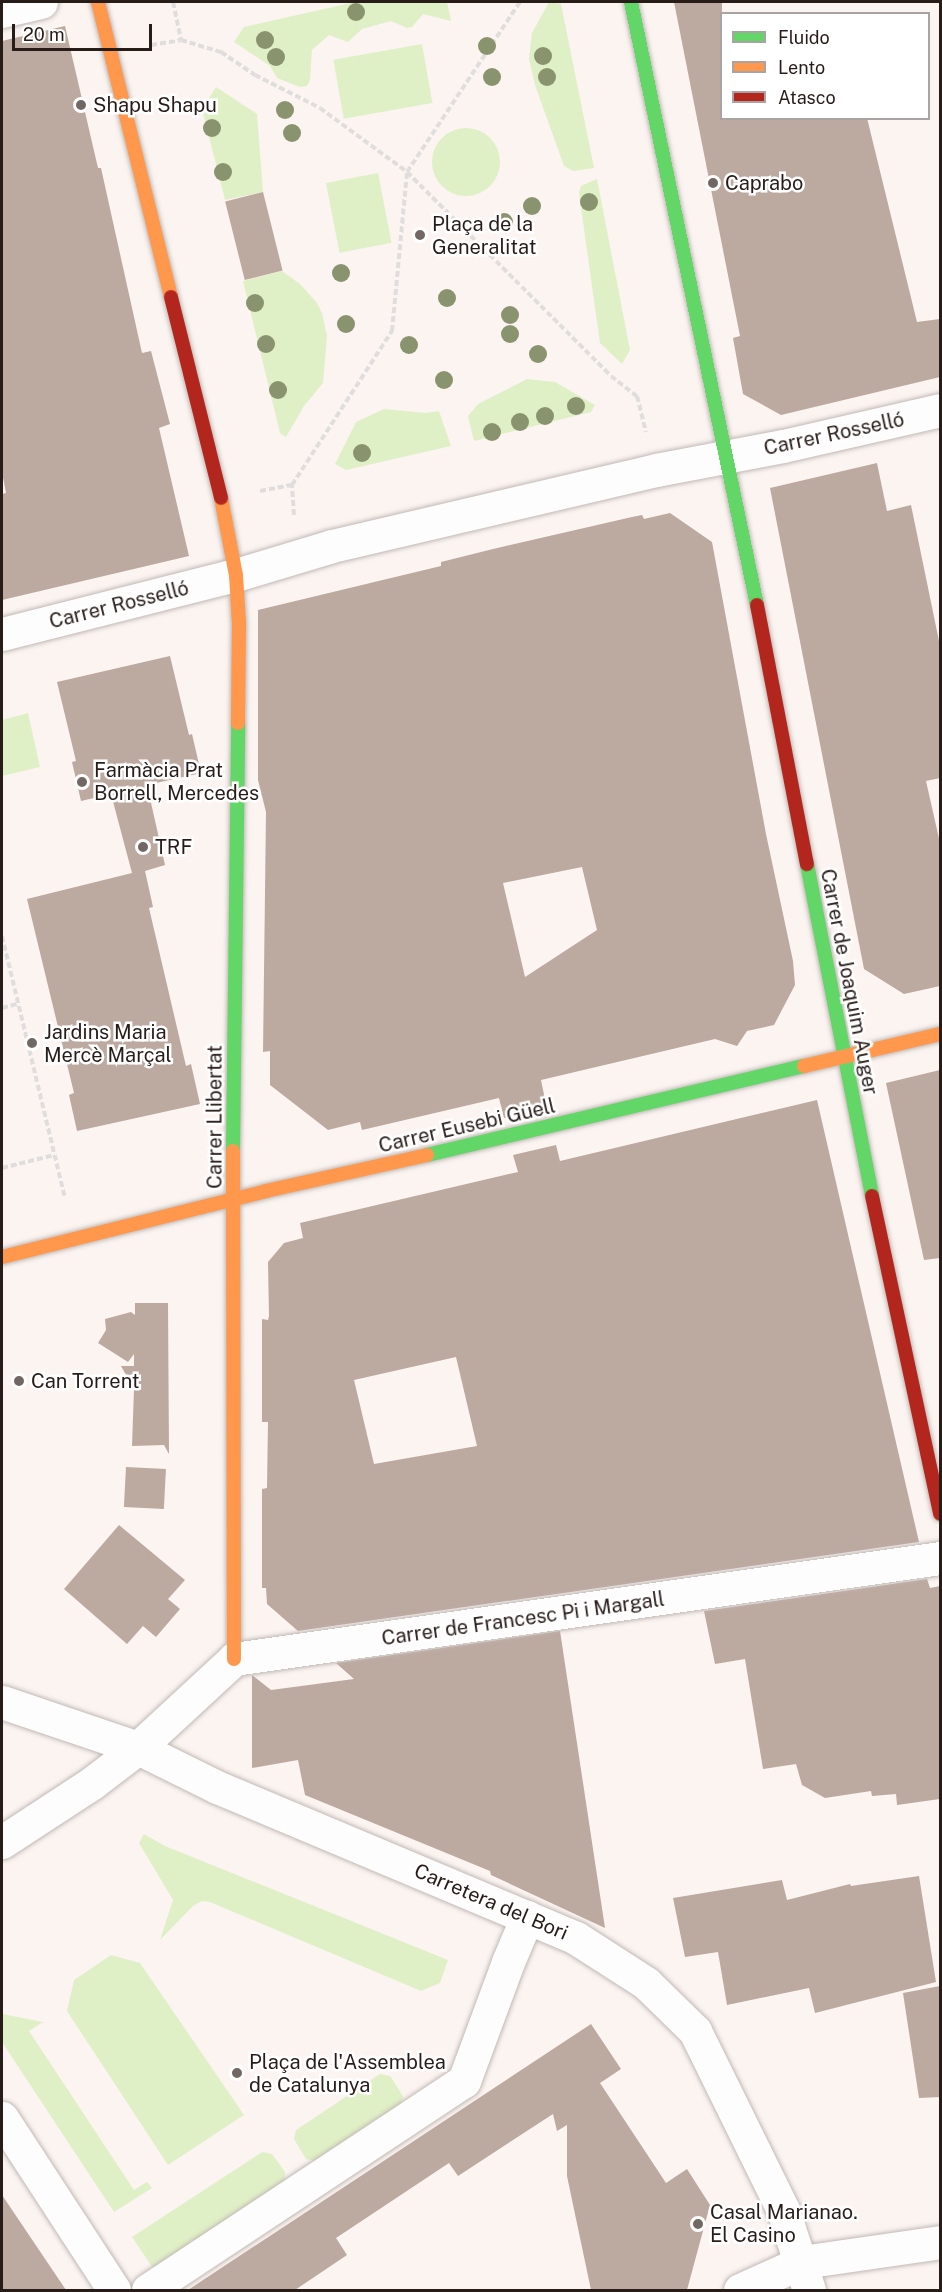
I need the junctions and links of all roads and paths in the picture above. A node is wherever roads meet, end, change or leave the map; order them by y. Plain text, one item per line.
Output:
1 (41, 2) edge
2 (98, 2) edge
3 (173, 2) edge
4 (520, 2) edge
5 (631, 2) edge
6 (2, 11) edge
7 (181, 40) junction
8 (150, 45) dead end
9 (407, 172) junction
10 (637, 396) dead end
11 (940, 410) edge
12 (727, 457) junction
13 (304, 555) junction
14 (236, 575) junction
15 (2, 634) edge
16 (2, 936) edge
17 (17, 1004) junction
18 (2, 1008) edge
19 (940, 1034) edge
20 (844, 1059) junction
21 (54, 1155) junction
22 (2, 1168) edge
23 (234, 1200) junction
24 (66, 1203) dead end
25 (2, 1257) edge
26 (940, 1514) edge
27 (940, 1558) edge
28 (234, 1659) junction
29 (2, 1702) edge
30 (138, 1748) junction
31 (2, 1842) edge
32 (527, 1917) junction
33 (2, 2118) edge
34 (940, 2242) edge
35 (806, 2276) edge
36 (114, 2290) edge
37 (148, 2290) edge
38 (740, 2290) edge

1 - 6 street
2 - 14 street
3 - 7 path
4 - 9 path
5 - 12 street
7 - 8 path
7 - 9 path
9 - 10 path
9 - 13 path
11 - 12 street, Carrer Rosselló
12 - 13 street
12 - 20 street, Carrer de Joaquim Auger
13 - 14 street
14 - 15 street, Carrer Rosselló
14 - 23 street, Carrer Llibertat
16 - 17 path
17 - 18 path
17 - 21 path
19 - 20 street, Carrer Eusebi Güell
20 - 23 street, Carrer Eusebi Güell
20 - 26 street, Carrer de Joaquim Auger
21 - 22 path
21 - 24 path
23 - 25 street, Carrer Eusebi Güell
23 - 28 street, Carrer Llibertat
27 - 28 street, Carrer de Francesc Pi i Margall
28 - 30 street
29 - 30 street, Carretera del Bori
30 - 31 street
30 - 32 street, Carretera del Bori
32 - 35 street, Carretera del Bori
32 - 37 street
33 - 36 street
34 - 35 street
35 - 38 street

